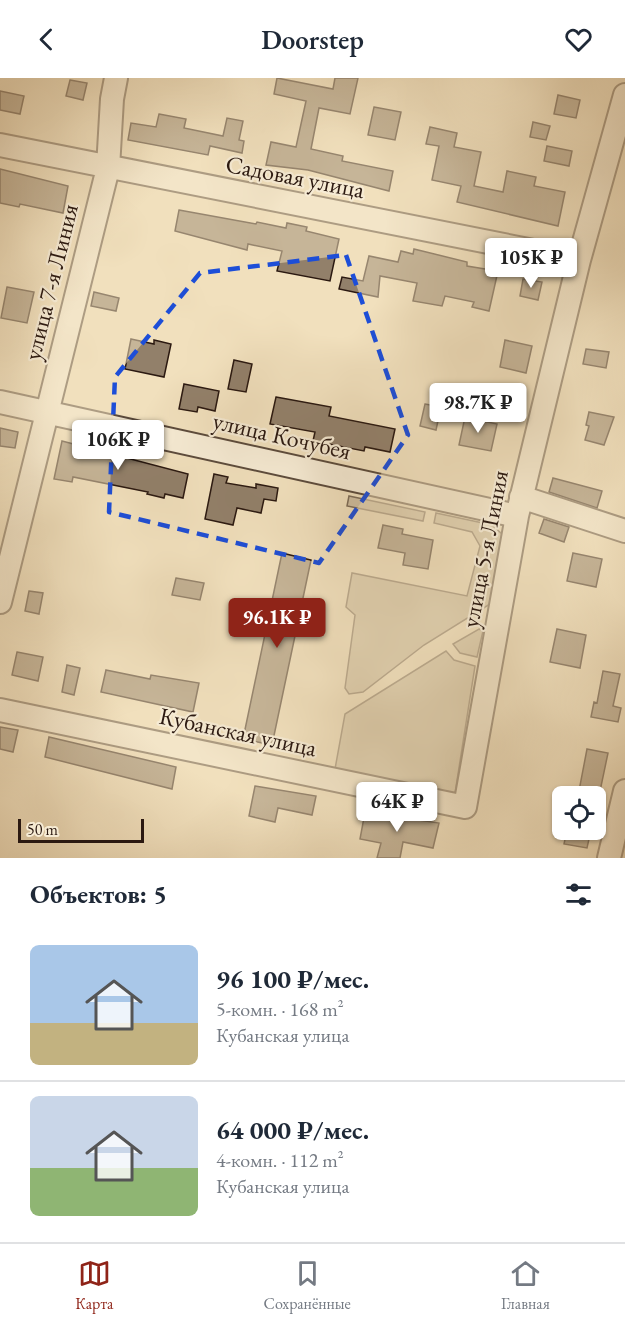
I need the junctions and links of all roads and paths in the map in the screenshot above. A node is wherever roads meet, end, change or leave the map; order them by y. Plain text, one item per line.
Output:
1 (116, 78) edge
2 (625, 95) edge
3 (0, 145) edge
4 (108, 168) junction
5 (579, 260) junction
6 (0, 402) edge
7 (47, 411) junction
8 (519, 507) junction
9 (625, 531) edge
10 (0, 602) edge
11 (0, 710) edge
12 (625, 791) edge
13 (465, 807) joint
14 (609, 858) edge

1 - 4 street, улица 7-я Линия
2 - 5 street, улица 5-я Линия
3 - 4 street, Садовая улица
4 - 5 street, Садовая улица
4 - 7 street, улица 7-я Линия
5 - 8 street, улица 5-я Линия
6 - 7 street, улица Кочубея
7 - 8 street, улица Кочубея
7 - 10 street, улица 7-я Линия
8 - 9 street, улица Кочубея
8 - 13 street, улица 5-я Линия
11 - 13 street, Кубанская улица
12 - 14 street

